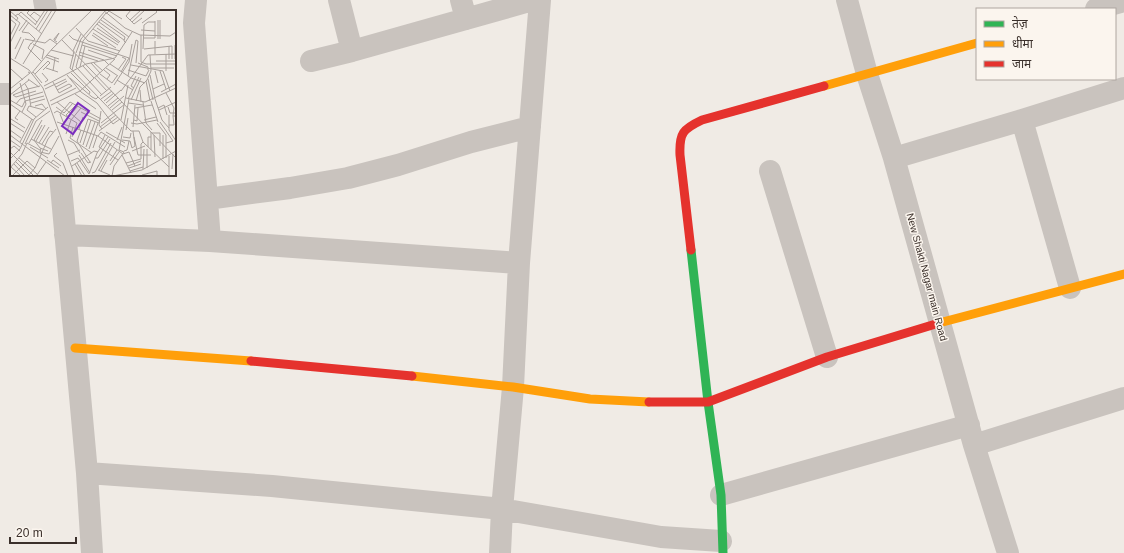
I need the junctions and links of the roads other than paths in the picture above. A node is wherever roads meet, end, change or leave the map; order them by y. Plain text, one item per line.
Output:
1 (44, 0) edge
2 (196, 0) edge
3 (339, 0) edge
4 (533, 0) edge
5 (540, 0) edge
6 (847, 0) edge
7 (1124, 1) edge
8 (1100, 8) edge
9 (463, 9) edge
10 (46, 10) edge
11 (976, 43) edge
12 (352, 51) junction
13 (312, 61) dead end
14 (868, 74) junction
15 (1124, 88) edge
16 (1022, 120) junction
17 (530, 127) junction
18 (894, 158) junction
19 (770, 171) dead end
20 (60, 176) edge
21 (207, 199) junction
22 (65, 235) junction
23 (210, 241) junction
24 (519, 263) junction
25 (1124, 274) edge
26 (1070, 288) junction
27 (939, 323) junction
28 (75, 348) junction
29 (827, 357) junction
30 (513, 387) junction
31 (1124, 398) edge
32 (708, 402) junction
33 (969, 425) junction
34 (974, 445) junction
35 (86, 473) junction
36 (721, 495) junction
37 (502, 509) junction
38 (661, 545) edge
39 (722, 547) edge
40 (1003, 549) edge
41 (92, 553) edge
42 (500, 553) edge

1 - 10 street
2 - 21 street
3 - 12 street
4 - 9 street
5 - 17 street
6 - 14 street, New Shakti Nagar main Road
7 - 8 street
9 - 12 street
11 - 14 street
12 - 13 street
14 - 18 street, New Shakti Nagar main Road
14 - 32 street
15 - 16 street
16 - 18 street
16 - 26 street
17 - 21 street
17 - 24 street
18 - 27 street, New Shakti Nagar main Road
19 - 29 street
20 - 22 street
21 - 23 street
22 - 23 street
22 - 28 street
23 - 24 street
24 - 30 street
25 - 26 street
26 - 27 street
27 - 29 street
27 - 33 street, New Shakti Nagar main Road
28 - 30 street
28 - 35 street
29 - 32 street
30 - 32 street
30 - 37 street
31 - 34 street
32 - 36 street
33 - 34 street, New Shakti Nagar main Road
33 - 36 street
34 - 40 street, New Shakti Nagar main Road
35 - 37 street
35 - 41 street
36 - 39 street
37 - 38 street
37 - 42 street
38 - 39 street

